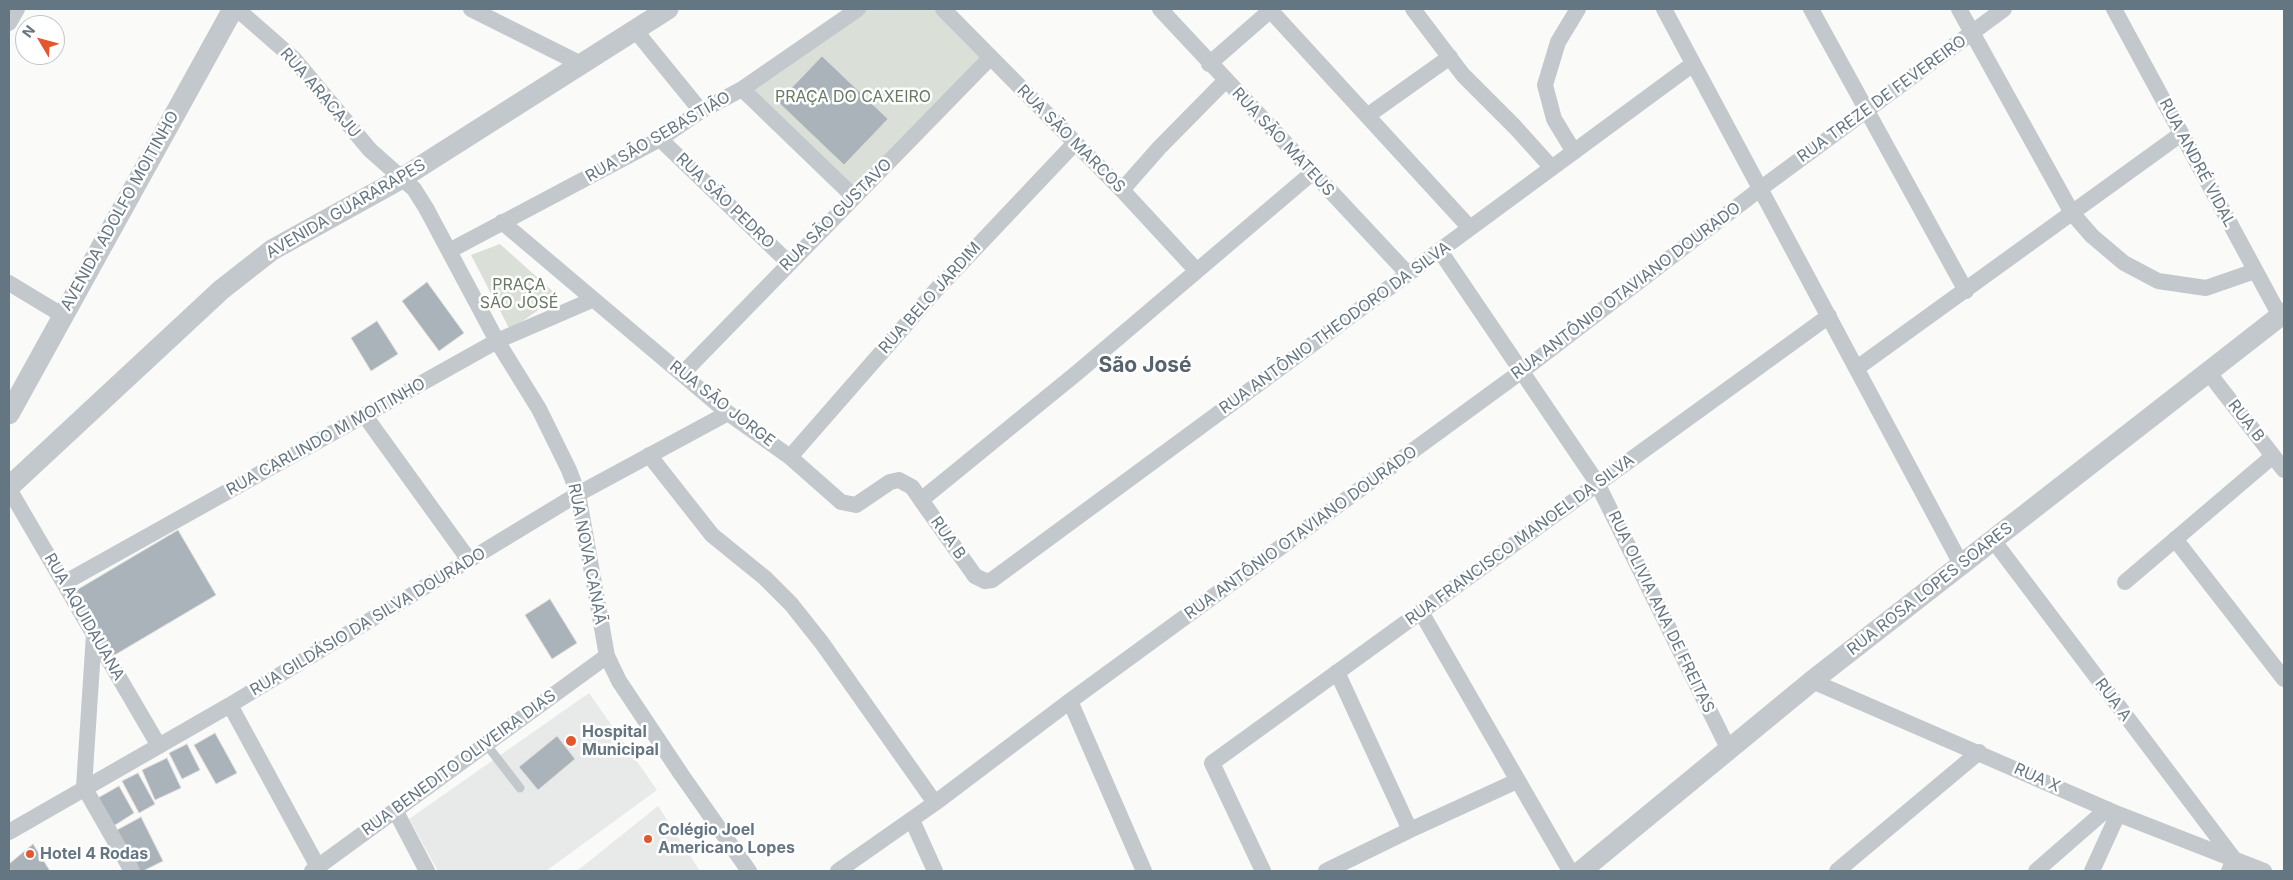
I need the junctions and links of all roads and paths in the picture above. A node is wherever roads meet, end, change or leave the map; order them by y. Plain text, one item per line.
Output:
1 (17, 9) edge
2 (235, 9) edge
3 (471, 9) edge
4 (858, 9) edge
5 (943, 9) edge
6 (1160, 9) edge
7 (1271, 9) edge
8 (1413, 9) edge
9 (1578, 9) edge
10 (1664, 9) edge
11 (1811, 9) edge
12 (1959, 9) edge
13 (2004, 9) edge
14 (2114, 9) edge
15 (651, 17) edge
16 (9, 23) edge
17 (1972, 32) junction
18 (990, 58) junction
19 (1450, 58) junction
20 (581, 64) junction
21 (1210, 64) junction
22 (1693, 64) junction
23 (1226, 80) junction
24 (742, 89) junction
25 (1866, 110) junction
26 (702, 111) junction
27 (1367, 116) junction
28 (2181, 134) junction
29 (660, 139) junction
30 (1075, 143) junction
31 (1574, 152) junction
32 (1552, 168) junction
33 (1312, 173) junction
34 (402, 178) junction
35 (1760, 189) junction
36 (1122, 190) junction
37 (854, 197) junction
38 (2072, 213) junction
39 (502, 222) junction
40 (1470, 228) junction
41 (449, 251) junction
42 (1440, 251) junction
43 (789, 262) junction
44 (1196, 270) junction
45 (2255, 271) junction
46 (1408, 274) junction
47 (9, 283) edge
48 (1966, 290) junction
49 (592, 300) junction
50 (62, 315) junction
51 (2282, 315) edge
52 (1829, 316) junction
53 (497, 341) junction
54 (1857, 368) junction
55 (1522, 371) junction
56 (2208, 372) junction
57 (682, 374) junction
58 (9, 414) edge
59 (728, 414) junction
60 (366, 416) junction
61 (649, 455) junction
62 (2273, 456) junction
63 (790, 457) junction
64 (2284, 470) edge
65 (1598, 483) junction
66 (9, 488) edge
67 (578, 494) junction
68 (921, 500) junction
69 (2175, 539) junction
70 (1993, 540) junction
71 (469, 560) junction
72 (1961, 564) junction
73 (975, 576) joint
74 (64, 582) junction
75 (2125, 582) dead end
76 (1421, 612) junction
77 (94, 634) junction
78 (607, 656) junction
79 (1337, 672) junction
80 (2284, 680) edge
81 (1812, 681) junction
82 (1070, 701) junction
83 (230, 705) junction
84 (486, 744) junction
85 (159, 746) junction
86 (1729, 750) junction
87 (1979, 752) junction
88 (1518, 781) junction
89 (84, 787) junction
90 (520, 788) dead end
91 (935, 803) junction
92 (394, 810) junction
93 (2112, 812) junction
94 (912, 820) junction
95 (1410, 830) junction
96 (9, 832) edge
97 (2231, 865) edge
98 (315, 869) edge
99 (132, 871) edge
100 (427, 871) edge
101 (749, 871) edge
102 (838, 871) edge
103 (935, 871) edge
104 (1144, 871) edge
105 (1263, 871) edge
106 (1326, 871) edge
107 (1570, 871) edge
108 (1582, 871) edge
109 (1837, 871) edge
110 (2036, 871) edge
111 (2092, 871) edge
112 (2264, 871) edge

1 - 16 street
2 - 34 street, RUA ARACAJU
2 - 50 street, AVENIDA ADOLFO MOITINHO
3 - 20 street
4 - 24 street, RUA SÃO SEBASTIÃO
5 - 18 street, RUA SÃO MARCOS
6 - 21 street, RUA SÃO MATEUS
7 - 21 street
7 - 27 street
8 - 19 street
9 - 31 street
10 - 22 street
11 - 25 street
12 - 17 street
13 - 17 street, RUA TREZE DE FEVEREIRO
14 - 28 street, RUA ANDRÉ VIDAL
15 - 20 street, AVENIDA GUARARAPES
15 - 26 street
17 - 25 street, RUA TREZE DE FEVEREIRO
17 - 38 street
18 - 30 street, RUA SÃO MARCOS
18 - 37 street, RUA SÃO GUSTAVO
19 - 27 street
19 - 32 street
20 - 34 street, AVENIDA GUARARAPES
21 - 23 street, RUA SÃO MATEUS
22 - 31 street, RUA ANTÔNIO THEODORO DA SILVA
22 - 35 street
23 - 33 street, RUA SÃO MATEUS
23 - 36 street
24 - 26 street, RUA SÃO SEBASTIÃO
24 - 37 street
25 - 35 street, RUA TREZE DE FEVEREIRO
25 - 48 street
26 - 29 street, RUA SÃO SEBASTIÃO
27 - 40 street
28 - 38 street
28 - 45 street, RUA ANDRÉ VIDAL
29 - 39 street, RUA SÃO SEBASTIÃO
29 - 43 street, RUA SÃO PEDRO
30 - 36 street, RUA SÃO MARCOS
30 - 63 street, RUA BELO JARDIM
31 - 32 street, RUA ANTÔNIO THEODORO DA SILVA
32 - 40 street, RUA ANTÔNIO THEODORO DA SILVA
33 - 44 street
33 - 46 street, RUA SÃO MATEUS
34 - 41 street, RUA NOVA CANAÃ
34 - 66 street, AVENIDA GUARARAPES
35 - 52 street
35 - 55 street, RUA ANTÔNIO OTAVIANO DOURADO
36 - 44 street, RUA SÃO MARCOS
37 - 43 street, RUA SÃO GUSTAVO
38 - 45 street
38 - 48 street
39 - 41 street, RUA SÃO SEBASTIÃO
39 - 49 street, RUA SÃO JORGE
40 - 42 street, RUA ANTÔNIO THEODORO DA SILVA
41 - 53 street, RUA NOVA CANAÃ
42 - 46 street, RUA ANTÔNIO THEODORO DA SILVA
42 - 55 street, RUA OLIVIA ANA DE FREITAS
43 - 57 street, RUA SÃO GUSTAVO
44 - 68 street
45 - 51 street, RUA ANDRÉ VIDAL
46 - 73 street, RUA ANTÔNIO THEODORO DA SILVA
47 - 50 street
48 - 54 street
49 - 53 street, RUA CARLINDO M MOITINHO
49 - 57 street, RUA SÃO JORGE
50 - 58 street, AVENIDA ADOLFO MOITINHO
51 - 56 street, RUA ROSA LOPES SOARES
52 - 54 street
52 - 65 street, RUA FRANCISCO MANOEL DA SILVA
53 - 60 street, RUA CARLINDO M MOITINHO
53 - 67 street, RUA NOVA CANAÃ
54 - 72 street
55 - 65 street, RUA OLIVIA ANA DE FREITAS
55 - 82 street, RUA ANTÔNIO OTAVIANO DOURADO
56 - 62 street, RUA B
56 - 70 street, RUA ROSA LOPES SOARES
57 - 59 street, RUA SÃO JORGE
59 - 61 street, RUA GILDÁSIO DA SILVA DOURADO
59 - 63 street, RUA SÃO JORGE
60 - 71 street
60 - 74 street, RUA CARLINDO M MOITINHO
61 - 67 street, RUA GILDÁSIO DA SILVA DOURADO
61 - 91 street
62 - 64 street, RUA B
62 - 69 street
63 - 68 street, RUA SÃO JORGE
65 - 76 street, RUA FRANCISCO MANOEL DA SILVA
65 - 86 street, RUA OLIVIA ANA DE FREITAS
66 - 74 street, RUA AQUIDAUANA
67 - 71 street, RUA GILDÁSIO DA SILVA DOURADO
67 - 78 street, RUA NOVA CANAÃ
68 - 73 street, RUA B
69 - 75 street
69 - 80 street
70 - 72 street, RUA ROSA LOPES SOARES
70 - 97 street, RUA A
71 - 83 street, RUA GILDÁSIO DA SILVA DOURADO
72 - 81 street, RUA ROSA LOPES SOARES
74 - 77 street, RUA AQUIDAUANA
76 - 79 street, RUA FRANCISCO MANOEL DA SILVA
76 - 88 street
77 - 85 street, RUA AQUIDAUANA
77 - 89 street
78 - 84 street, RUA BENEDITO OLIVEIRA DIAS
78 - 101 street, RUA NOVA CANAÃ
79 - 95 street
79 - 105 street, RUA FRANCISCO MANOEL DA SILVA
81 - 86 street, RUA ROSA LOPES SOARES
81 - 87 street, RUA X
82 - 91 street, RUA ANTÔNIO OTAVIANO DOURADO
82 - 104 street
83 - 85 street, RUA GILDÁSIO DA SILVA DOURADO
83 - 98 street
84 - 90 lane
84 - 92 street, RUA BENEDITO OLIVEIRA DIAS
85 - 89 street, RUA GILDÁSIO DA SILVA DOURADO
86 - 108 street, RUA ROSA LOPES SOARES
87 - 93 street, RUA X
87 - 109 street
88 - 95 street
88 - 107 street
89 - 96 street, RUA GILDÁSIO DA SILVA DOURADO
89 - 99 street
91 - 94 street, RUA ANTÔNIO OTAVIANO DOURADO
92 - 98 street, RUA BENEDITO OLIVEIRA DIAS
92 - 100 street
93 - 97 street, RUA X
93 - 110 street
93 - 111 street
94 - 102 street, RUA ANTÔNIO OTAVIANO DOURADO
94 - 103 street
95 - 106 street
97 - 112 street, RUA X

